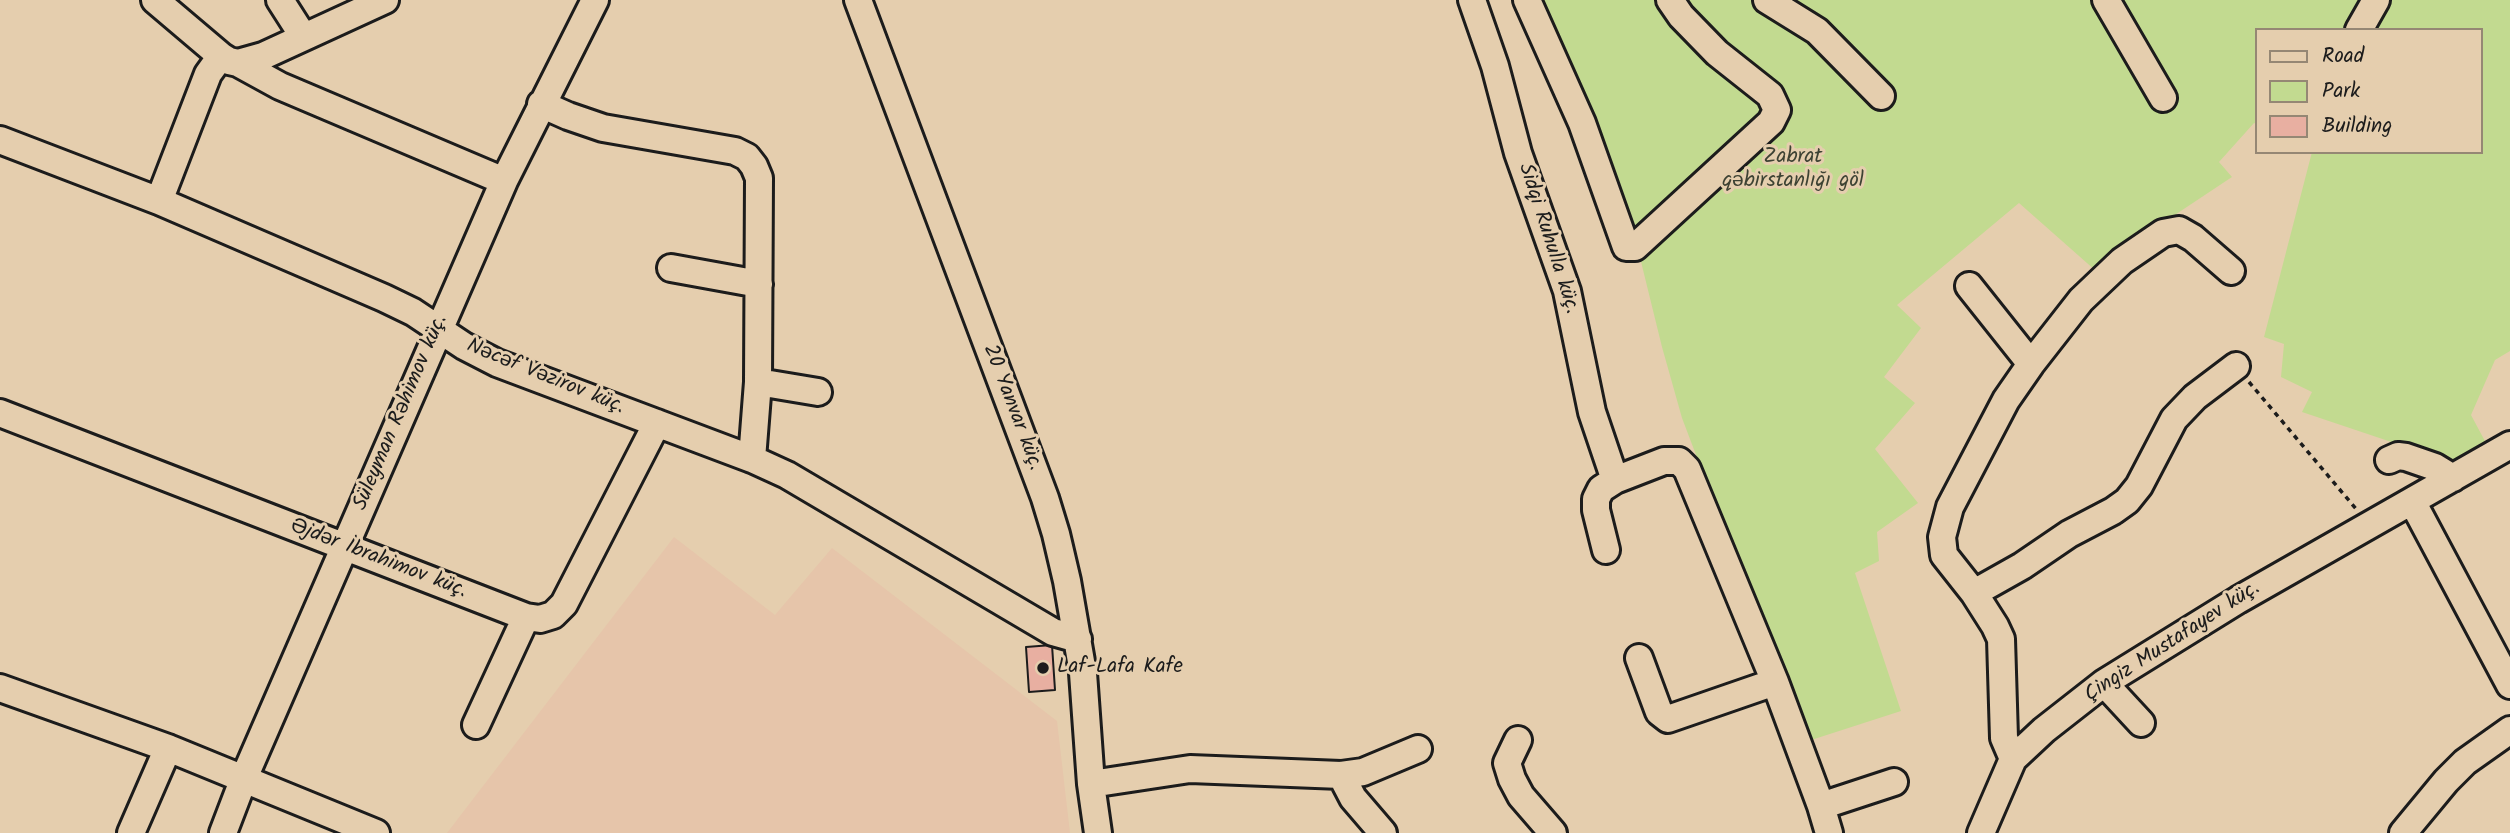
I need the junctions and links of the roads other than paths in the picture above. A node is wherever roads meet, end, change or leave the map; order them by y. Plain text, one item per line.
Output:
1 (155, 0) edge
2 (280, 0) edge
3 (385, 0) edge
4 (595, 0) edge
5 (858, 0) edge
6 (1472, 0) edge
7 (1527, 0) edge
8 (1670, 0) edge
9 (1767, 0) edge
10 (2106, 0) edge
11 (2376, 0) edge
12 (2360, 28) edge
13 (303, 36) junction
14 (230, 60) junction
15 (1881, 96) dead end
16 (2162, 98) dead end
17 (541, 104) junction
18 (0, 140) edge
19 (505, 181) junction
20 (159, 201) junction
21 (671, 268) dead end
22 (2231, 271) dead end
23 (759, 284) junction
24 (1969, 286) dead end
25 (439, 329) junction
26 (2031, 364) junction
27 (2236, 366) road end
28 (758, 382) junction
29 (818, 392) dead end
30 (0, 413) edge
31 (657, 423) junction
32 (2510, 445) edge
33 (752, 458) junction
34 (2389, 460) dead end
35 (2453, 478) junction
36 (1615, 480) junction
37 (2412, 501) junction
38 (345, 546) junction
39 (1606, 550) dead end
40 (1973, 593) junction
41 (526, 617) junction
42 (1078, 639) junction
43 (1639, 658) dead end
44 (1775, 682) junction
45 (2104, 683) junction
46 (2510, 685) edge
47 (0, 688) edge
48 (2141, 723) dead end
49 (475, 725) dead end
50 (2510, 730) edge
51 (1518, 740) dead end
52 (168, 748) junction
53 (1418, 749) dead end
54 (2013, 759) junction
55 (1341, 775) junction
56 (243, 778) junction
57 (1894, 782) dead end
58 (1091, 784) junction
59 (1821, 806) junction
60 (131, 833) edge
61 (223, 833) edge
62 (376, 833) edge
63 (1098, 833) edge
64 (1382, 833) edge
65 (1553, 833) edge
66 (1829, 833) edge
67 (1981, 833) edge
68 (2403, 833) edge

1 - 14 street
2 - 13 street
3 - 13 street
4 - 17 street, Süleyman Rəhimov küç.
5 - 42 street, 20 Yanvar küç.
6 - 36 street, Sidqi Ruhulla küç.
7 - 8 street
9 - 15 street
10 - 16 street
11 - 12 street
13 - 14 street
14 - 19 street
14 - 20 street
17 - 19 street, Süleyman Rəhimov küç.
17 - 23 street
18 - 20 street, Nəcəf Vəzirov küç.
19 - 25 street, Süleyman Rəhimov küç.
20 - 25 street, Nəcəf Vəzirov küç.
21 - 23 street
22 - 26 street
23 - 28 street
24 - 26 street
25 - 31 street, Nəcəf Vəzirov küç.
25 - 38 street, Süleyman Rəhimov küç.
26 - 40 street
27 - 40 street
28 - 29 street
28 - 33 street
30 - 38 street, Əjdər İbrahimov küç.
31 - 33 street, Nəcəf Vəzirov küç.
31 - 41 street
32 - 35 street, Çingiz Mustafayev küç.
33 - 42 street, Nəcəf Vəzirov küç.
34 - 35 street
35 - 37 street, Çingiz Mustafayev küç.
36 - 39 street
36 - 44 street
37 - 45 street, Çingiz Mustafayev küç.
37 - 46 street
38 - 41 street, Əjdər İbrahimov küç.
38 - 56 street, Süleyman Rəhimov küç.
40 - 54 street
41 - 49 street
42 - 58 street, 20 Yanvar küç.
43 - 44 street
44 - 59 street
45 - 48 street
45 - 54 street, Çingiz Mustafayev küç.
47 - 52 street
50 - 68 street
51 - 65 street
52 - 56 street
52 - 60 street
53 - 55 street
54 - 67 street, Çingiz Mustafayev küç.
55 - 58 street
55 - 64 street
56 - 61 street, Süleyman Rəhimov küç.
56 - 62 street
57 - 59 street
58 - 63 street, 20 Yanvar küç.
59 - 66 street

